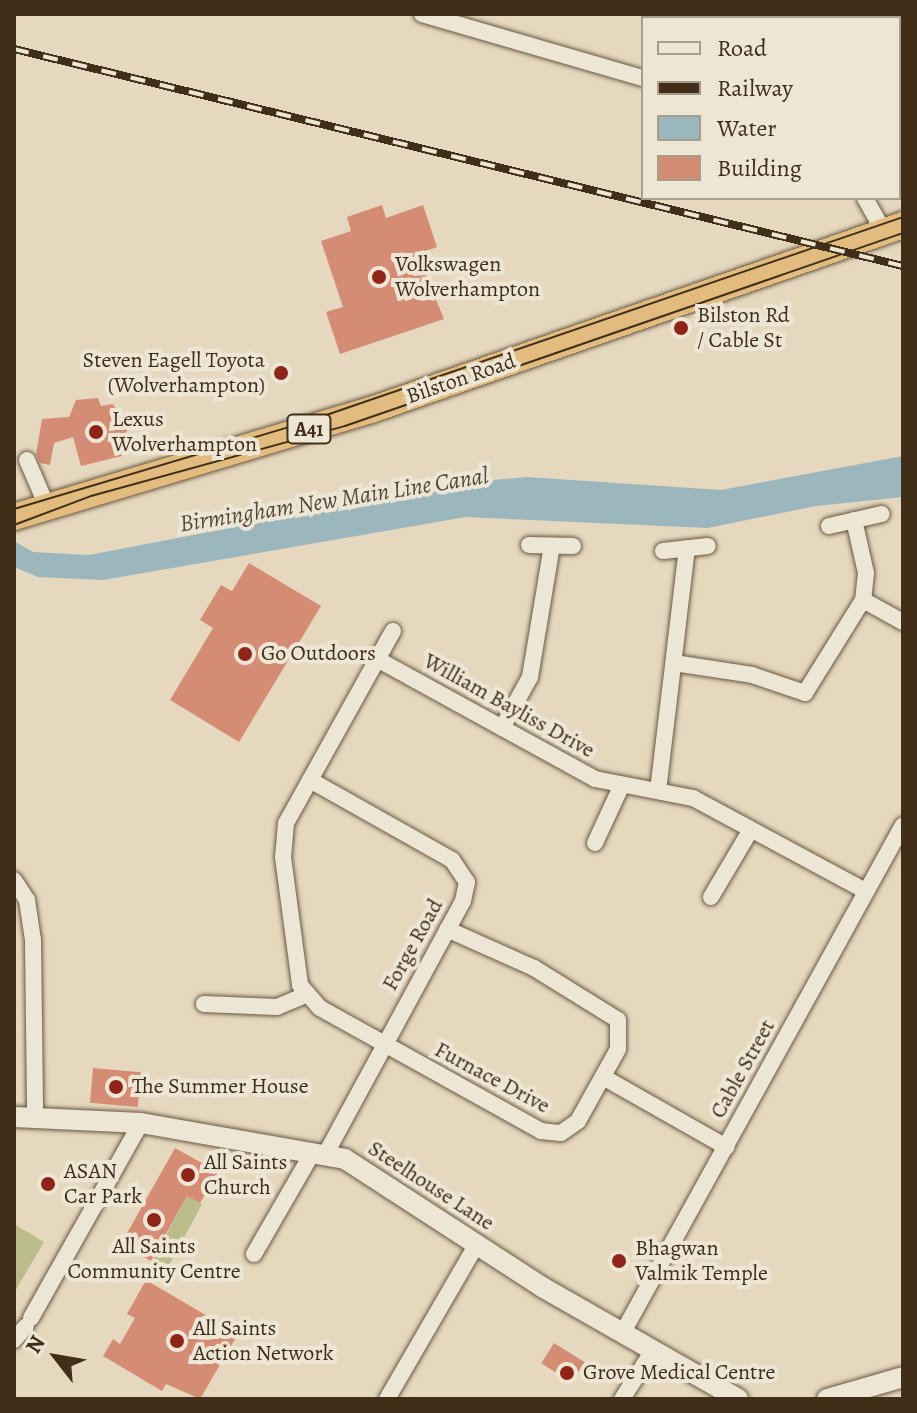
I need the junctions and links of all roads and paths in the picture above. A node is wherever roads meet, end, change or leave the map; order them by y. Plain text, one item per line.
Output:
1 (422, 14) edge
2 (641, 77) edge
3 (867, 200) edge
4 (893, 228) edge
5 (27, 460) dead end
6 (46, 504) junction
7 (882, 514) dead end
8 (14, 517) edge
9 (854, 520) junction
10 (829, 526) dead end
11 (529, 545) dead end
12 (552, 546) junction
13 (573, 546) dead end
14 (708, 546) dead end
15 (687, 549) junction
16 (663, 551) dead end
17 (863, 600) junction
18 (903, 622) edge
19 (393, 631) dead end
20 (377, 659) junction
21 (674, 663) junction
22 (502, 728) junction
23 (310, 780) junction
24 (620, 789) junction
25 (658, 791) junction
26 (903, 825) edge
27 (750, 831) junction
28 (595, 843) dead end
29 (14, 880) edge
30 (866, 891) junction
31 (711, 897) dead end
32 (447, 929) junction
33 (305, 995) junction
34 (204, 1004) dead end
35 (384, 1044) junction
36 (603, 1077) junction
37 (24, 1116) edge
38 (141, 1123) junction
39 (726, 1147) junction
40 (320, 1152) junction
41 (477, 1244) junction
42 (254, 1254) dead end
43 (622, 1334) junction
44 (14, 1340) edge
45 (652, 1352) junction
46 (903, 1377) edge
47 (387, 1399) edge
48 (622, 1399) edge
49 (738, 1399) edge
50 (827, 1399) edge

1 - 2 street
3 - 4 street
4 - 6 highway, Bilston Road / A41
5 - 6 street
6 - 8 highway, Bilston Road / A41
7 - 9 street
9 - 10 street
9 - 17 street
11 - 12 street
12 - 13 street
12 - 22 street
14 - 15 street
15 - 16 street
15 - 21 street
17 - 18 street
17 - 21 street
19 - 20 street
20 - 22 street, William Bayliss Drive
20 - 23 street
21 - 25 street
22 - 24 street, William Bayliss Drive
23 - 32 street, Forge Road
23 - 33 street
24 - 25 street, William Bayliss Drive
24 - 28 street
25 - 27 street, William Bayliss Drive
26 - 30 street, Cable Street
27 - 30 street, William Bayliss Drive
27 - 31 street
29 - 37 street
30 - 39 street, Cable Street
32 - 35 street, Forge Road
32 - 36 street, Furnace Drive
33 - 34 street
33 - 35 street
35 - 36 street, Furnace Drive
35 - 40 street, Forge Road
36 - 39 street
37 - 38 street, Steelhouse Lane
38 - 40 street, Steelhouse Lane
38 - 44 street
39 - 43 street, Cable Street
40 - 41 street, Steelhouse Lane
40 - 42 street, Forge Road
41 - 43 street, Steelhouse Lane
41 - 47 street
43 - 45 street, Steelhouse Lane
45 - 48 street
45 - 49 street, Steelhouse Lane
46 - 50 street

